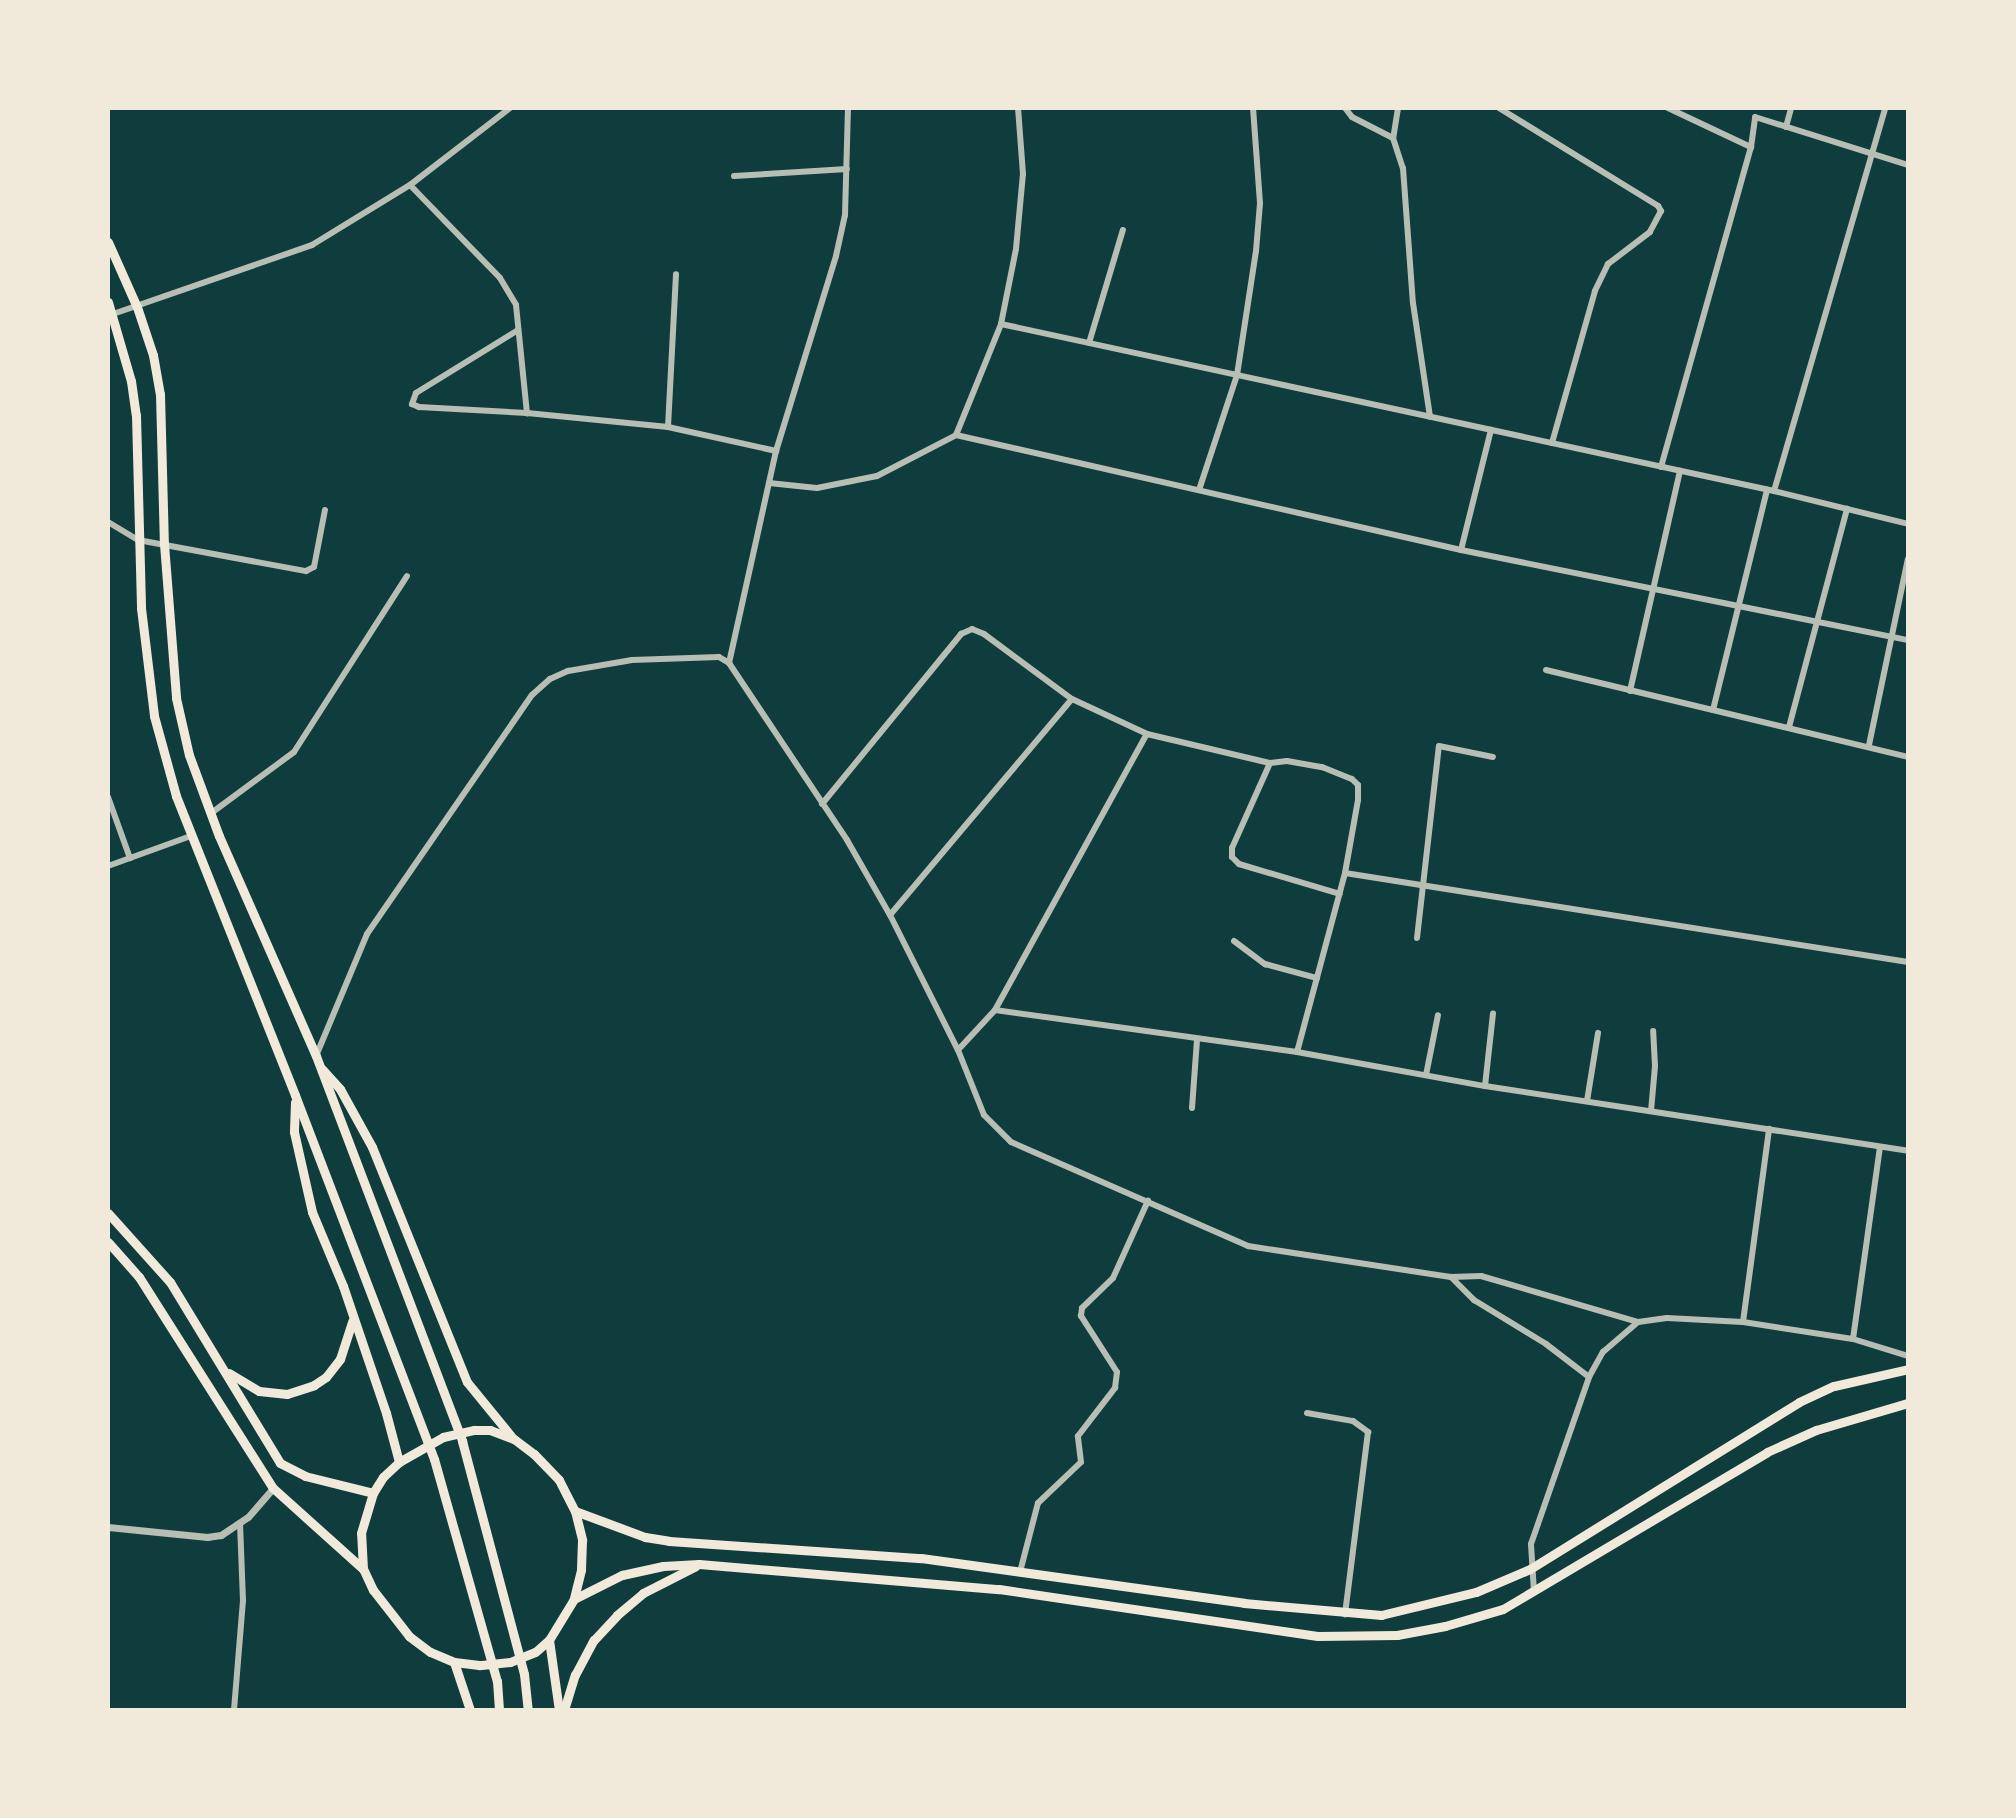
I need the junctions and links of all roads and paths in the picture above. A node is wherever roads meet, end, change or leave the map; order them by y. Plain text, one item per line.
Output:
1 (510, 108) edge
2 (848, 108) edge
3 (1018, 108) edge
4 (1253, 108) edge
5 (1345, 108) edge
6 (1398, 108) edge
7 (1499, 108) edge
8 (1668, 108) edge
9 (1751, 108) edge
10 (1791, 108) edge
11 (1885, 108) edge
12 (1755, 117) junction
13 (1786, 127) junction
14 (1393, 138) junction
15 (1751, 147) junction
16 (1872, 155) junction
17 (1908, 165) edge
18 (847, 169) junction
19 (734, 176) dead end
20 (410, 185) junction
21 (1123, 230) dead end
22 (108, 242) edge
23 (676, 274) dead end
24 (108, 302) edge
25 (137, 307) junction
26 (113, 314) junction
27 (1001, 324) junction
28 (518, 330) junction
29 (1089, 343) junction
30 (1237, 375) junction
31 (527, 413) junction
32 (1430, 417) junction
33 (668, 427) junction
34 (1491, 430) junction
35 (956, 435) junction
36 (1552, 443) junction
37 (776, 451) junction
38 (1661, 467) junction
39 (1680, 471) junction
40 (769, 483) junction
41 (1199, 490) junction
42 (1771, 490) junction
43 (1847, 509) junction
44 (325, 510) dead end
45 (108, 522) edge
46 (1908, 524) edge
47 (138, 540) junction
48 (164, 544) junction
49 (1461, 550) junction
50 (1908, 559) edge
51 (407, 576) dead end
52 (1656, 587) junction
53 (1739, 604) junction
54 (1819, 621) junction
55 (1893, 637) junction
56 (1908, 640) edge
57 (729, 663) junction
58 (1546, 670) dead end
59 (1630, 691) junction
60 (1072, 699) junction
61 (1713, 710) junction
62 (1789, 727) junction
63 (1147, 734) junction
64 (1869, 745) junction
65 (1493, 757) dead end
66 (1908, 757) edge
67 (1270, 763) junction
68 (108, 797) edge
69 (822, 804) junction
70 (210, 814) junction
71 (191, 836) junction
72 (130, 858) junction
73 (108, 866) edge
74 (1345, 873) junction
75 (1421, 884) junction
76 (1340, 894) junction
77 (890, 915) junction
78 (1417, 938) dead end
79 (1234, 941) dead end
80 (1908, 962) edge
81 (1317, 978) junction
82 (995, 1010) junction
83 (1493, 1013) dead end
84 (1438, 1015) dead end
85 (1653, 1031) dead end
86 (1598, 1033) dead end
87 (1197, 1040) junction
88 (958, 1050) junction
89 (1297, 1052) junction
90 (317, 1060) junction
91 (1426, 1075) junction
92 (1485, 1086) junction
93 (295, 1095) junction
94 (1587, 1101) junction
95 (1192, 1108) dead end
96 (1651, 1111) junction
97 (1769, 1129) junction
98 (1880, 1148) junction
99 (1908, 1151) edge
100 (1148, 1201) junction
101 (108, 1213) edge
102 (108, 1242) edge
103 (1451, 1277) junction
104 (353, 1317) junction
105 (1638, 1322) junction
106 (1743, 1322) junction
107 (1853, 1339) junction
108 (1908, 1356) edge
109 (1908, 1369) edge
110 (226, 1371) junction
111 (1589, 1377) junction
112 (1908, 1403) edge
113 (1307, 1413) dead end
114 (514, 1439) junction
115 (399, 1462) junction
116 (273, 1488) junction
117 (373, 1493) junction
118 (575, 1511) junction
119 (240, 1523) junction
120 (108, 1527) edge
121 (699, 1564) junction
122 (363, 1569) junction
123 (1530, 1569) junction
124 (1020, 1572) junction
125 (1534, 1592) junction
126 (574, 1599) junction
127 (1345, 1615) junction
128 (549, 1640) junction
129 (454, 1662) junction
130 (234, 1710) edge
131 (470, 1710) edge
132 (499, 1710) edge
133 (528, 1710) edge
134 (562, 1710) edge

1 - 20 street
2 - 18 street
3 - 27 street
4 - 30 street
5 - 14 street
6 - 14 street
7 - 36 street
8 - 15 street
9 - 12 street
10 - 13 street
11 - 16 street
12 - 13 street
12 - 15 street
13 - 16 street
14 - 32 street
15 - 38 street
16 - 17 street
16 - 42 street
18 - 19 street
18 - 37 street
20 - 25 street
20 - 28 street
21 - 29 street
22 - 25 main road
23 - 33 street
24 - 26 main road
25 - 26 street
25 - 48 main road
26 - 47 main road
27 - 29 street
27 - 35 street
28 - 31 street
28 - 31 street
29 - 30 street
30 - 32 street
30 - 41 street
31 - 33 street
32 - 34 street
33 - 37 street
34 - 36 street
34 - 49 street
35 - 40 street
35 - 41 street
36 - 38 street
37 - 40 street
38 - 39 street
39 - 42 street
39 - 52 street
40 - 57 street
41 - 49 street
42 - 43 street
42 - 53 street
43 - 46 street
43 - 54 street
44 - 48 street
45 - 47 street
47 - 48 street
47 - 71 main road
48 - 70 main road
49 - 52 street
50 - 55 street
51 - 70 street
52 - 53 street
52 - 59 street
53 - 54 street
53 - 61 street
54 - 55 street
54 - 62 street
55 - 56 street
55 - 64 street
57 - 69 street
57 - 90 street
58 - 59 street
59 - 61 street
60 - 63 street
60 - 69 street
60 - 77 street
61 - 62 street
62 - 64 street
63 - 67 street
63 - 82 street
64 - 66 street
65 - 75 street
67 - 74 street
67 - 76 street
68 - 72 street
69 - 77 street
70 - 90 main road
71 - 72 street
71 - 93 main road
72 - 73 street
74 - 75 street
74 - 76 street
75 - 78 street
75 - 80 street
76 - 81 street
77 - 88 street
79 - 81 street
81 - 89 street
82 - 87 street
82 - 88 street
83 - 92 street
84 - 91 street
85 - 96 street
86 - 94 street
87 - 89 street
87 - 95 street
88 - 100 street
89 - 91 street
90 - 114 main road
90 - 133 main road
91 - 92 street
92 - 94 street
93 - 104 main road
93 - 132 main road
94 - 96 street
96 - 97 street
97 - 98 street
97 - 106 street
98 - 99 street
98 - 107 street
100 - 103 street
100 - 124 street
101 - 110 main road
102 - 116 main road
103 - 105 street
103 - 111 street
104 - 110 main road
104 - 115 main road
105 - 106 street
105 - 111 street
106 - 107 street
107 - 108 street
109 - 123 main road
110 - 117 main road
111 - 123 street
112 - 125 main road
113 - 127 street
114 - 115 main road
114 - 118 main road
115 - 117 main road
116 - 119 street
116 - 122 main road
117 - 122 main road
118 - 124 main road
118 - 126 main road
119 - 120 street
119 - 130 street
121 - 125 main road
121 - 126 main road
121 - 134 main road
122 - 129 main road
123 - 125 street
123 - 127 main road
124 - 127 main road
126 - 128 main road
128 - 129 main road
128 - 134 main road
129 - 131 main road

